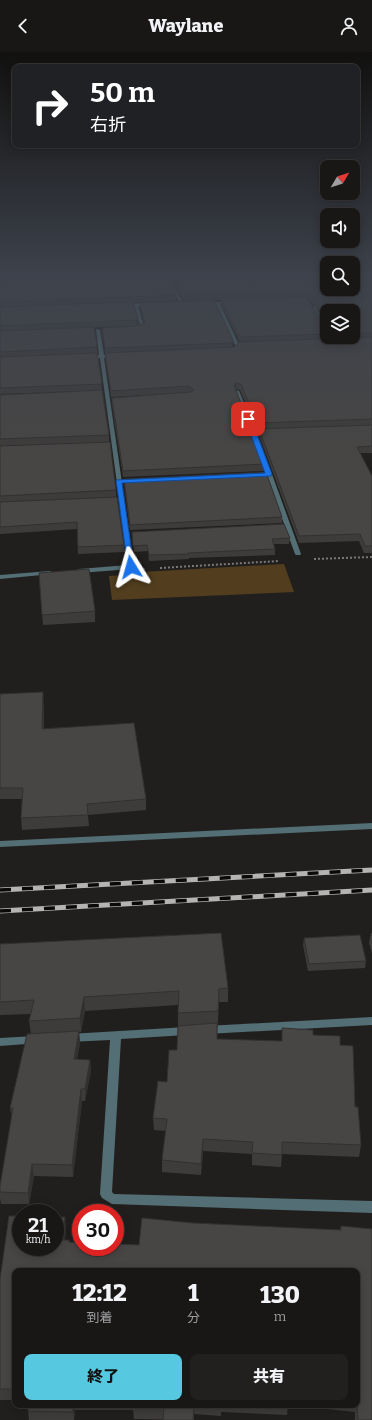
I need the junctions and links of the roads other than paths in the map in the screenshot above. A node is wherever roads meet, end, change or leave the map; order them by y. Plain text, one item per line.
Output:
1 (99, 339) edge
2 (233, 339) edge
3 (244, 344) edge
4 (236, 345) junction
5 (234, 350) edge
6 (102, 356) junction
7 (118, 356) edge
8 (86, 357) edge
9 (237, 391) edge
10 (99, 393) edge
11 (107, 393) junction
12 (254, 433) junction
13 (262, 433) edge
14 (106, 445) edge
15 (114, 445) junction
16 (269, 474) junction
17 (261, 475) edge
18 (119, 481) junction
19 (127, 481) edge
20 (122, 500) junction
21 (114, 501) edge
22 (280, 526) edge
23 (288, 526) junction
24 (134, 533) edge
25 (126, 534) junction
26 (298, 554) dead end
27 (131, 567) junction
28 (142, 569) road end
29 (69, 572) edge
30 (54, 573) edge
31 (0, 577) edge
32 (372, 826) edge
33 (0, 844) edge
34 (372, 1021) edge
35 (116, 1035) junction
36 (62, 1038) edge
37 (46, 1039) edge
38 (0, 1042) edge
39 (372, 1207) edge

1 - 6 street
2 - 4 street
3 - 4 street
4 - 5 street
6 - 7 street
6 - 8 street
6 - 11 street
9 - 12 street
10 - 11 street
11 - 15 street
12 - 13 street
12 - 16 street
14 - 15 street
15 - 18 street
16 - 17 street
16 - 23 street
18 - 19 street
18 - 20 street
20 - 21 street
20 - 25 street
22 - 23 street
23 - 26 street
24 - 25 street
25 - 27 street
27 - 28 street
27 - 29 street
30 - 31 street
32 - 33 street
34 - 35 street
35 - 36 street
35 - 39 street
37 - 38 street

